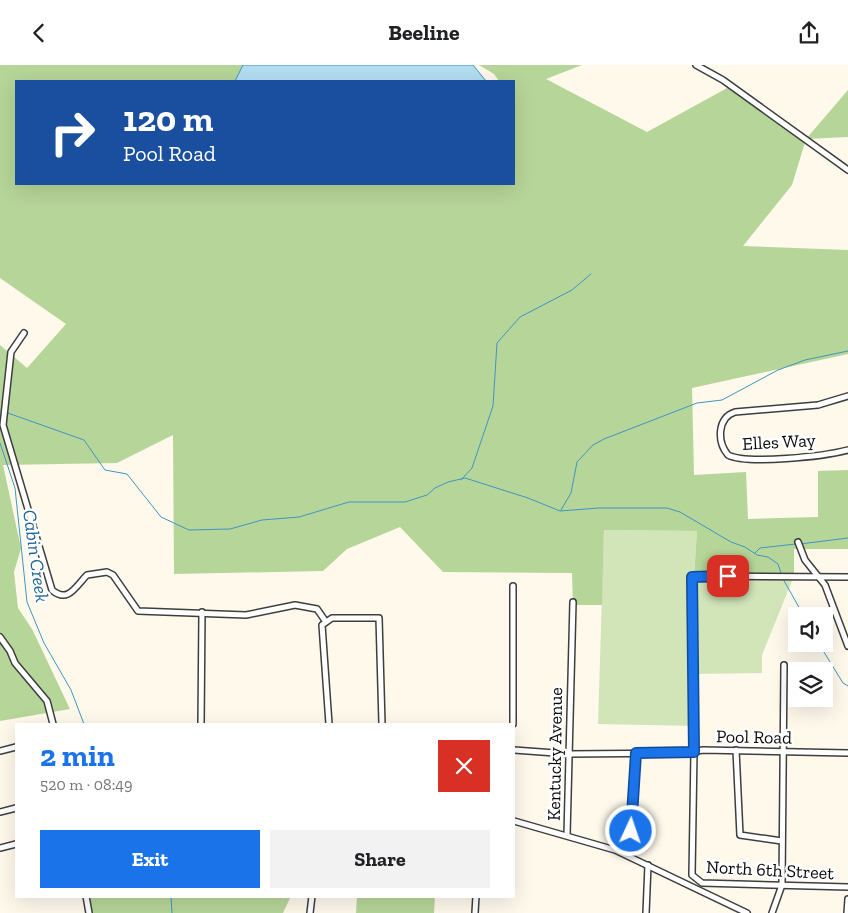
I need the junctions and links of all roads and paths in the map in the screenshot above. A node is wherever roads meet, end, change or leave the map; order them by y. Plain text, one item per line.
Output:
1 (696, 65) edge
2 (848, 170) edge
3 (24, 333) dead end
4 (848, 396) edge
5 (848, 450) edge
6 (798, 543) dead end
7 (821, 577) junction
8 (848, 577) edge
9 (513, 586) dead end
10 (573, 602) dead end
11 (202, 612) junction
12 (326, 622) junction
13 (0, 632) edge
14 (0, 637) edge
15 (848, 646) edge
16 (784, 665) dead end
17 (53, 723) edge
18 (201, 723) edge
19 (329, 723) edge
20 (382, 723) edge
21 (513, 723) edge
22 (15, 747) edge
23 (515, 750) edge
24 (736, 750) junction
25 (0, 751) edge
26 (782, 751) junction
27 (694, 752) junction
28 (569, 753) junction
29 (636, 753) junction
30 (848, 753) edge
31 (15, 807) edge
32 (0, 812) edge
33 (515, 821) edge
34 (567, 835) junction
35 (782, 841) junction
36 (15, 844) edge
37 (0, 848) edge
38 (629, 856) junction
39 (648, 865) junction
40 (782, 885) junction
41 (848, 887) edge
42 (86, 898) edge
43 (312, 898) edge
44 (476, 898) edge
45 (848, 899) edge
46 (89, 913) edge
47 (310, 913) edge
48 (475, 913) edge
49 (646, 913) edge
50 (747, 913) edge
51 (772, 913) edge
52 (847, 913) edge

1 - 2 street
3 - 11 street
4 - 5 street, Elles Way
6 - 7 street
7 - 8 street
7 - 15 street
7 - 27 street
9 - 21 street
10 - 28 street, Kentucky Avenue
11 - 12 street
11 - 18 street
12 - 19 street
12 - 20 street
13 - 14 street
14 - 17 street
16 - 26 street
22 - 25 street
23 - 28 street, Pool Road
24 - 26 street, Pool Road
24 - 27 street, Pool Road
24 - 35 street
26 - 30 street, Pool Road
26 - 35 street
27 - 29 street, Pool Road
27 - 40 street, North 6th Street
28 - 29 street, Pool Road
28 - 34 street, Kentucky Avenue
29 - 38 street
31 - 32 street
33 - 34 street
34 - 38 street
35 - 40 street
36 - 37 street
38 - 39 street
39 - 49 street
39 - 50 street
40 - 41 street, North 6th Street
40 - 51 street
42 - 46 street
43 - 47 street
44 - 48 street
45 - 52 street

